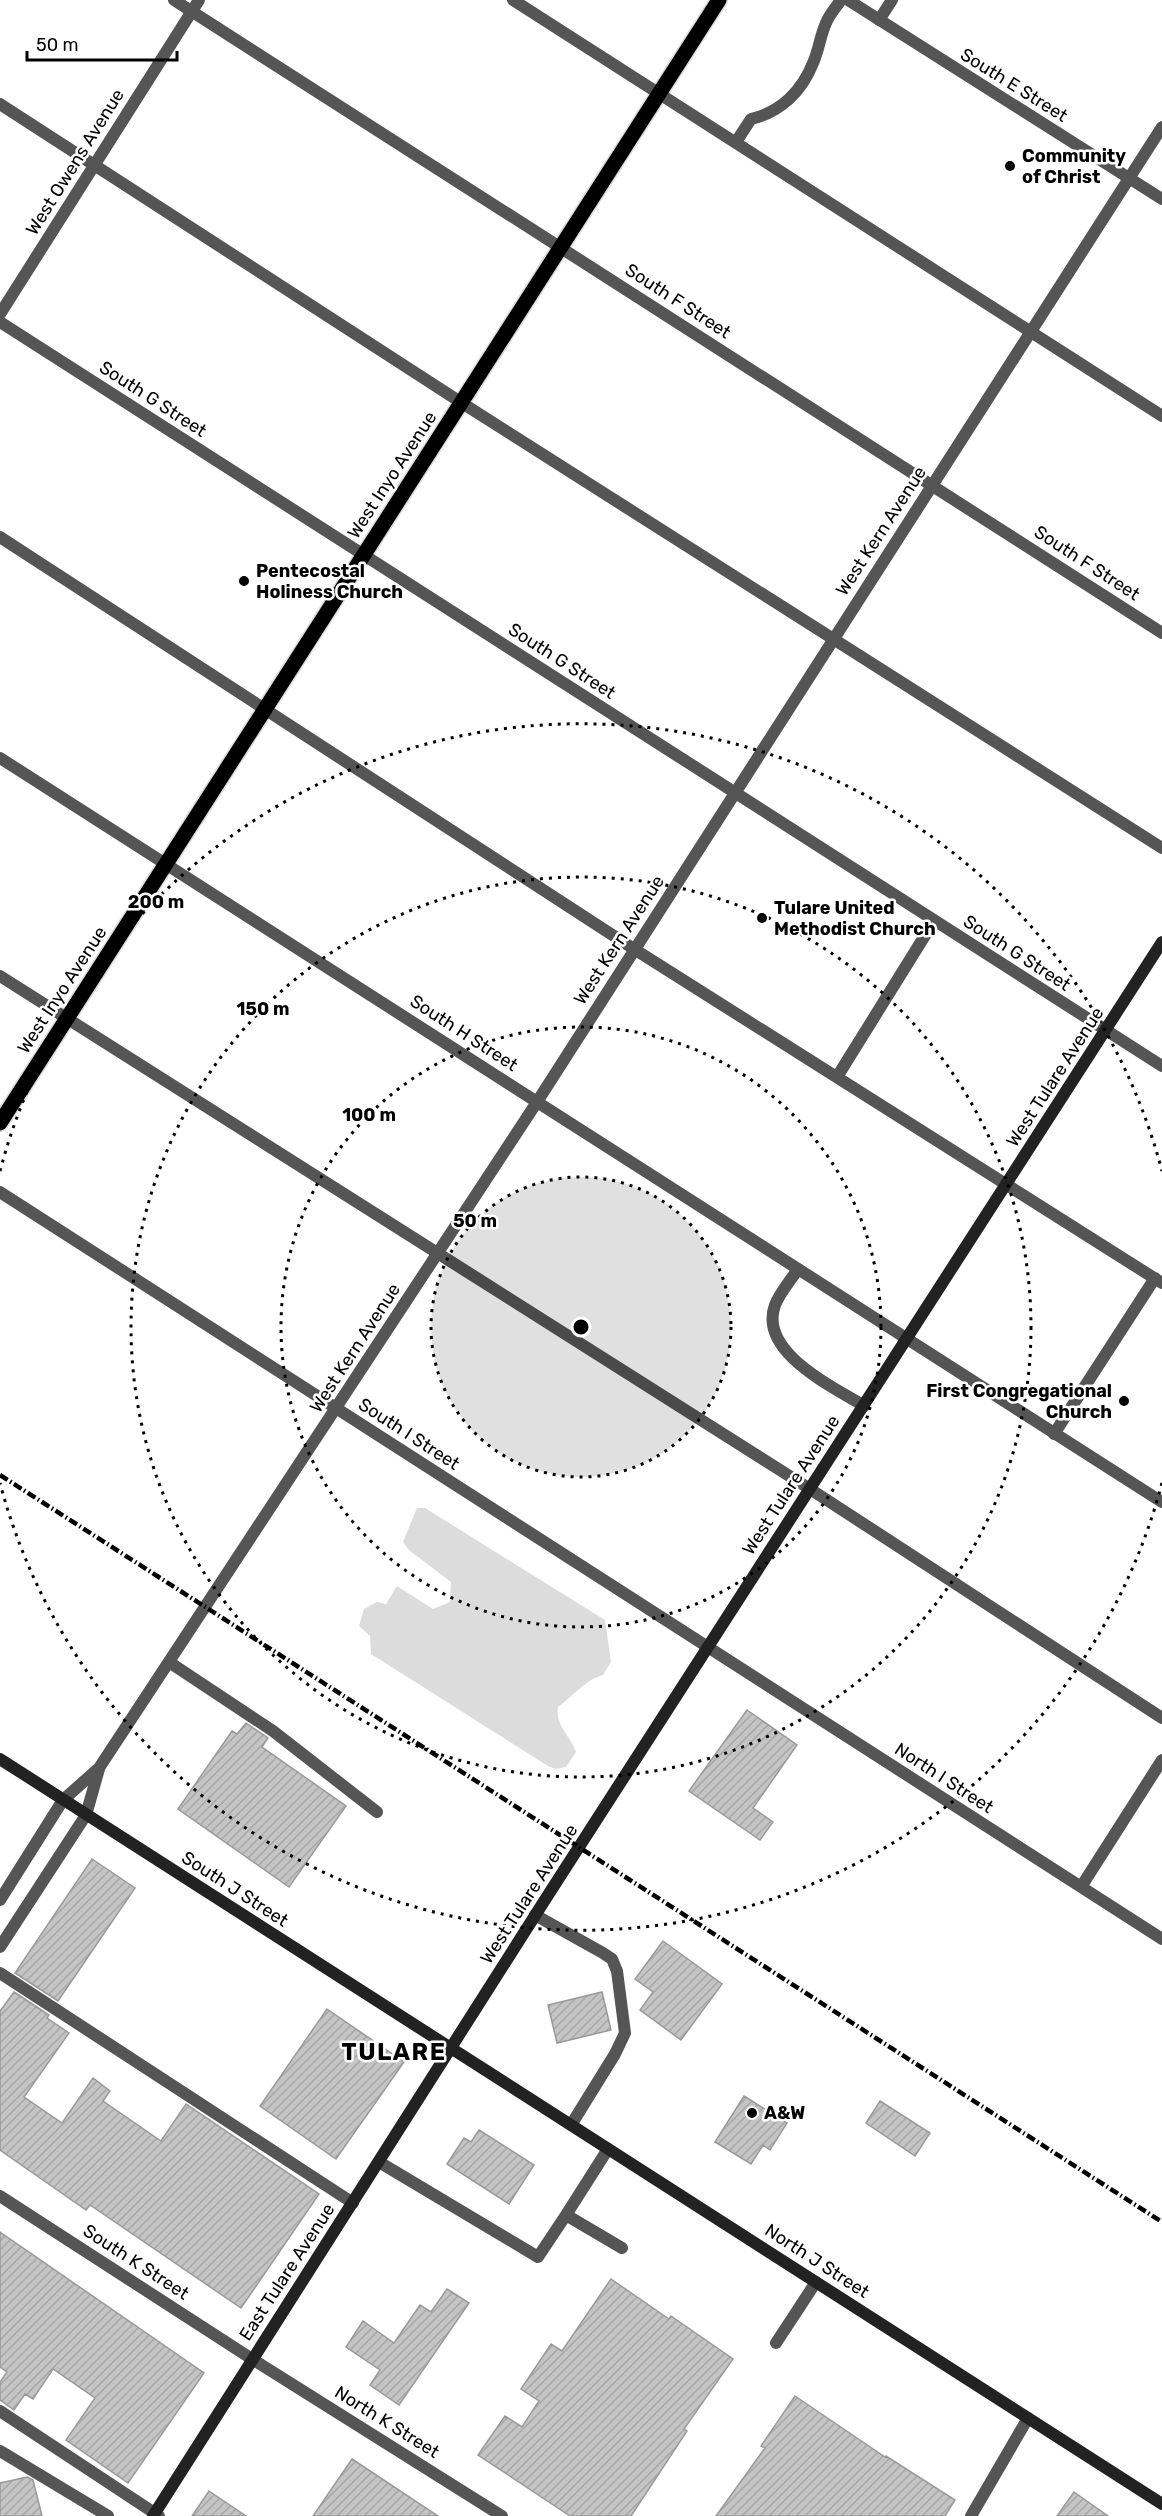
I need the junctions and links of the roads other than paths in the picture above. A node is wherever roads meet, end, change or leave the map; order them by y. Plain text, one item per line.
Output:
1 (174, 0) edge
2 (199, 0) edge
3 (513, 0) edge
4 (719, 0) edge
5 (841, 0) edge
6 (848, 0) edge
7 (892, 0) edge
8 (192, 12) junction
9 (879, 20) junction
10 (659, 94) junction
11 (0, 104) edge
12 (1162, 128) edge
13 (736, 142) junction
14 (95, 165) junction
15 (1129, 178) junction
16 (1162, 199) edge
17 (561, 247) junction
18 (0, 314) edge
19 (0, 322) edge
20 (1031, 331) junction
21 (462, 403) junction
22 (1162, 416) edge
23 (932, 485) junction
24 (0, 537) edge
25 (363, 556) junction
26 (1162, 633) edge
27 (834, 638) junction
28 (264, 711) junction
29 (0, 758) edge
30 (735, 794) junction
31 (1162, 848) edge
32 (166, 864) junction
33 (934, 921) junction
34 (1162, 942) edge
35 (634, 949) junction
36 (0, 976) edge
37 (66, 1019) junction
38 (1106, 1030) junction
39 (1162, 1066) edge
40 (837, 1077) junction
41 (537, 1102) junction
42 (0, 1123) edge
43 (1007, 1184) junction
44 (0, 1192) edge
45 (438, 1254) junction
46 (798, 1269) junction
47 (1159, 1280) edge
48 (908, 1339) junction
49 (864, 1406) junction
50 (336, 1409) junction
51 (1054, 1434) junction
52 (810, 1489) junction
53 (1162, 1503) edge
54 (707, 1647) junction
55 (169, 1662) junction
56 (1162, 1718) edge
57 (0, 1759) edge
58 (1162, 1760) edge
59 (99, 1768) junction
60 (63, 1800) junction
61 (377, 1812) dead end
62 (86, 1815) junction
63 (1081, 1887) junction
64 (0, 1900) edge
65 (535, 1915) junction
66 (1162, 1939) edge
67 (0, 1947) edge
68 (0, 1973) edge
69 (452, 2048) junction
70 (571, 2125) junction
71 (608, 2149) junction
72 (379, 2162) junction
73 (0, 2196) edge
74 (352, 2203) junction
75 (566, 2215) junction
76 (622, 2248) dead end
77 (816, 2282) junction
78 (776, 2343) dead end
79 (252, 2359) junction
80 (0, 2411) edge
81 (1028, 2418) junction
82 (0, 2451) edge
83 (1162, 2504) edge
84 (156, 2515) edge
85 (108, 2516) edge
86 (502, 2516) edge
87 (971, 2516) edge

1 - 8 street, South F Street
2 - 8 street, West Owens Avenue
3 - 10 street
4 - 10 main road, West Inyo Avenue
5 - 13 street
6 - 9 street, South E Street
7 - 9 street
8 - 14 street, West Owens Avenue
8 - 17 street, South F Street
9 - 15 street, South E Street
10 - 13 street
10 - 17 main road, West Inyo Avenue
11 - 14 street
12 - 15 street, West Kern Avenue
13 - 20 street
14 - 18 street, West Owens Avenue
14 - 21 street
15 - 16 street, South E Street
15 - 20 street, West Kern Avenue
17 - 21 main road, West Inyo Avenue
17 - 23 street, South F Street
19 - 25 street, South G Street
20 - 22 street
20 - 23 street, West Kern Avenue
21 - 25 main road, West Inyo Avenue
21 - 27 street
23 - 26 street, South F Street
23 - 27 street, West Kern Avenue
24 - 28 street
25 - 28 main road, West Inyo Avenue
25 - 30 street, South G Street
27 - 30 street, West Kern Avenue
27 - 31 street
28 - 32 main road, West Inyo Avenue
28 - 35 street
29 - 32 street, South H Street
30 - 33 street, South G Street
30 - 35 street, West Kern Avenue
32 - 37 main road, West Inyo Avenue
32 - 41 street, South H Street
33 - 38 street, South G Street
33 - 40 street
34 - 38 main road, West Tulare Avenue
35 - 40 street
35 - 41 street, West Kern Avenue
36 - 37 street
37 - 42 main road, West Inyo Avenue
37 - 45 street
38 - 39 street, South G Street
38 - 43 main road, West Tulare Avenue
40 - 43 street
41 - 45 street, West Kern Avenue
41 - 46 street, South H Street
43 - 47 street
43 - 48 main road, West Tulare Avenue
44 - 50 street, South I Street
45 - 50 street, West Kern Avenue
45 - 52 street
46 - 48 street, South H Street
46 - 49 street
47 - 51 street
48 - 49 main road, West Tulare Avenue
48 - 51 street, South H Street
49 - 52 main road, West Tulare Avenue
50 - 54 street, South I Street
50 - 55 street, West Kern Avenue
51 - 53 street, South H Street
52 - 54 main road, West Tulare Avenue
52 - 56 street
54 - 63 street, North I Street
54 - 65 main road, West Tulare Avenue
55 - 59 street, West Kern Avenue
55 - 61 street
57 - 60 main road, South J Street
58 - 63 street
59 - 60 street
59 - 62 street
60 - 62 main road, South J Street
60 - 64 street
62 - 67 street
62 - 69 main road, South J Street
63 - 66 street, North I Street
65 - 69 main road, West Tulare Avenue
65 - 70 street
68 - 74 street
69 - 70 main road, North J Street
69 - 72 main road, East Tulare Avenue
70 - 71 main road, North J Street
71 - 75 street
71 - 77 main road, North J Street
72 - 74 main road, East Tulare Avenue
72 - 75 street
73 - 79 street, South K Street
74 - 79 main road, East Tulare Avenue
75 - 76 street
77 - 78 street
77 - 81 main road, North J Street
79 - 84 main road, East Tulare Avenue
79 - 86 street, North K Street
80 - 84 street
81 - 83 main road, North J Street
81 - 87 street
82 - 85 street

